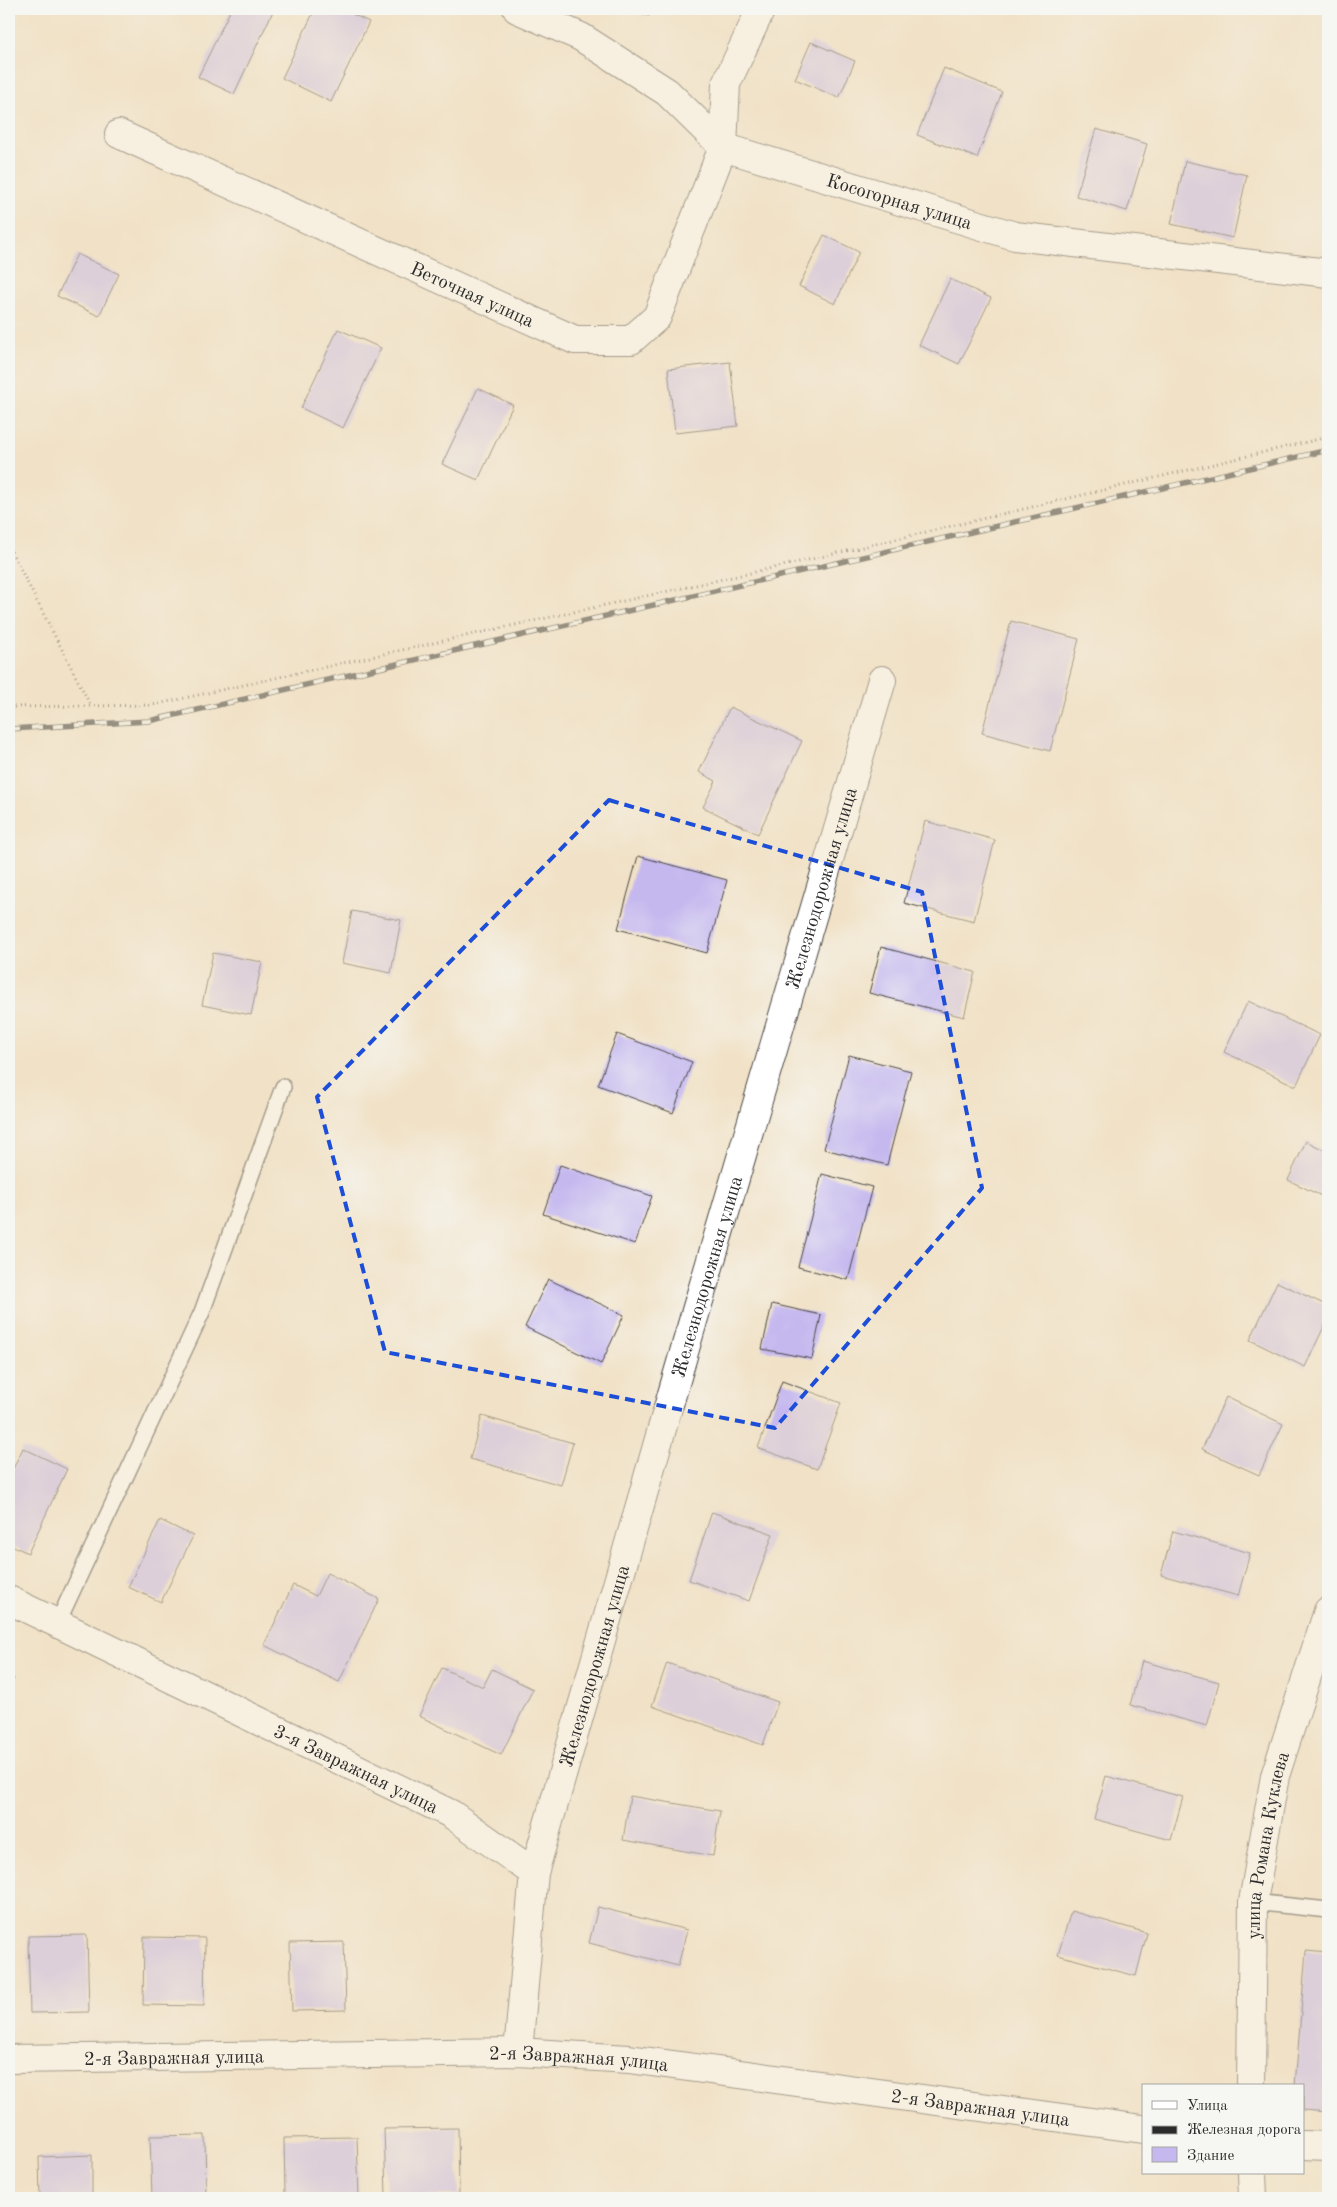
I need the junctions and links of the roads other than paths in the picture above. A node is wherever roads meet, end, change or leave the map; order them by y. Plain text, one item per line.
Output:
1 (517, 9) edge
2 (762, 9) edge
3 (119, 134) dead end
4 (723, 147) junction
5 (1328, 273) edge
6 (882, 680) dead end
7 (283, 1087) dead end
8 (9, 1600) edge
9 (1328, 1611) edge
10 (57, 1624) junction
11 (534, 1873) junction
12 (1253, 1902) junction
13 (1328, 1910) edge
14 (518, 2052) junction
15 (9, 2059) edge
16 (1251, 2084) edge
17 (1142, 2129) edge
18 (1304, 2145) edge
19 (1328, 2146) edge
20 (1252, 2174) edge
21 (1253, 2198) edge

1 - 4 street, Косогорная улица
2 - 4 street, Веточная улица
3 - 4 street, Веточная улица
4 - 5 street, Косогорная улица
6 - 11 street, Железнодорожная улица
7 - 10 lane
8 - 10 street, 3-я Завражная улица
9 - 12 street, улица Романа Куклева
10 - 11 street, 3-я Завражная улица
11 - 14 street
12 - 13 lane
12 - 16 street, улица Романа Куклева
14 - 15 street, 2-я Завражная улица
14 - 17 street, 2-я Завражная улица
18 - 19 street
20 - 21 street

